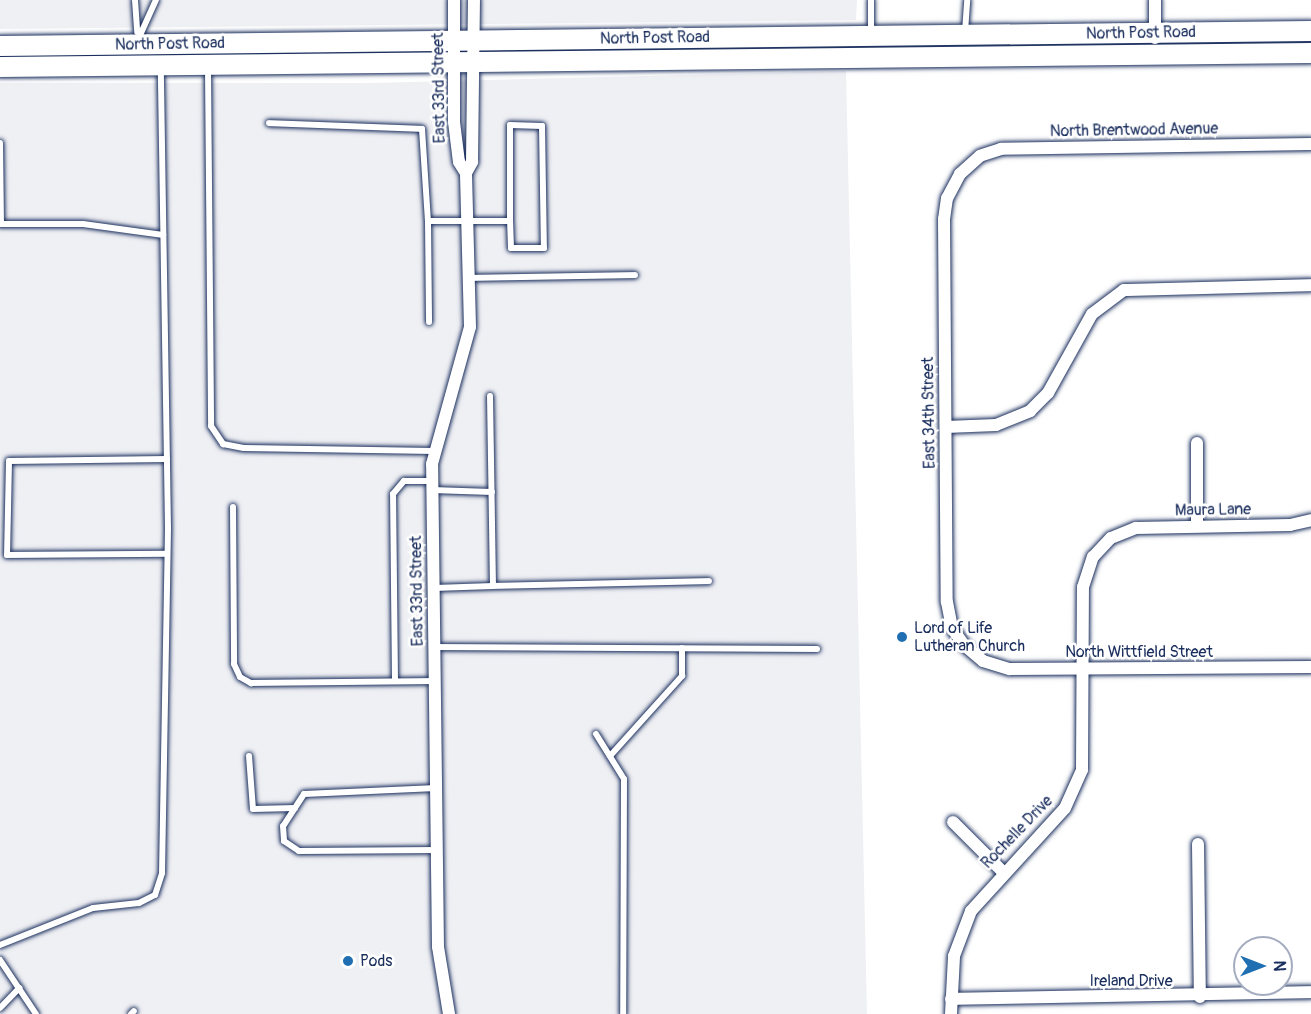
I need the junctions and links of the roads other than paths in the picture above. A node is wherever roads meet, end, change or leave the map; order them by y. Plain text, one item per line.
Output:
1 (135, 0) edge
2 (156, 0) edge
3 (454, 0) edge
4 (474, 0) edge
5 (871, 0) edge
6 (967, 0) edge
7 (1155, 0) edge
8 (1311, 31) edge
9 (1155, 33) junction
10 (965, 34) junction
11 (870, 35) junction
12 (137, 39) junction
13 (474, 40) junction
14 (454, 41) junction
15 (161, 44) junction
16 (0, 46) edge
17 (1311, 53) edge
18 (1155, 54) junction
19 (871, 56) junction
20 (453, 62) junction
21 (474, 62) junction
22 (208, 65) junction
23 (161, 66) junction
24 (0, 68) edge
25 (269, 123) dead end
26 (0, 143) edge
27 (1311, 144) edge
28 (963, 170) joint
29 (466, 173) junction
30 (428, 221) junction
31 (467, 221) junction
32 (510, 222) junction
33 (0, 224) edge
34 (163, 235) junction
35 (636, 275) dead end
36 (468, 278) junction
37 (1311, 285) edge
38 (429, 322) dead end
39 (490, 396) dead end
40 (946, 427) junction
41 (1197, 443) dead end
42 (434, 451) junction
43 (167, 459) junction
44 (432, 486) junction
45 (492, 492) junction
46 (233, 507) dead end
47 (1311, 520) edge
48 (1197, 526) junction
49 (1116, 535) joint
50 (167, 554) junction
51 (709, 581) dead end
52 (493, 586) junction
53 (433, 588) junction
54 (434, 647) junction
55 (682, 648) junction
56 (818, 649) dead end
57 (972, 652) joint
58 (1311, 667) edge
59 (1083, 669) junction
60 (395, 681) junction
61 (434, 681) junction
62 (596, 734) dead end
63 (249, 756) dead end
64 (610, 756) junction
65 (436, 788) junction
66 (295, 808) junction
67 (953, 822) dead end
68 (1198, 844) dead end
69 (437, 850) junction
70 (1002, 871) junction
71 (0, 945) edge
72 (0, 960) edge
73 (19, 988) junction
74 (1311, 992) edge
75 (1200, 997) junction
76 (951, 999) junction
77 (0, 1008) edge
78 (36, 1014) edge
79 (449, 1014) edge
80 (623, 1014) edge
81 (951, 1014) edge

1 - 12 lane
2 - 12 lane
3 - 14 street, East 33rd Street
4 - 13 street, East 33rd Street
5 - 11 lane
6 - 10 lane
7 - 9 street
8 - 9 main road, North Post Road
9 - 10 main road, North Post Road
9 - 18 street
10 - 11 main road, North Post Road
11 - 13 main road, North Post Road
11 - 19 lane
12 - 15 main road, North Post Road
12 - 16 main road, North Post Road
13 - 14 main road, North Post Road
13 - 21 street, East 33rd Street
14 - 15 main road, North Post Road
14 - 20 street, East 33rd Street
15 - 23 lane
17 - 18 main road, North Post Road
18 - 19 main road, North Post Road
19 - 21 main road, North Post Road
20 - 21 main road, North Post Road
20 - 22 main road, North Post Road
20 - 29 street, East 33rd Street
21 - 29 street, East 33rd Street
22 - 23 main road, North Post Road
22 - 42 lane
23 - 24 main road, North Post Road
23 - 34 lane
25 - 30 lane
26 - 33 lane
27 - 28 street, North Brentwood Avenue
28 - 40 street, East 34th Street
29 - 31 street, East 33rd Street
30 - 31 lane
30 - 38 lane
31 - 32 lane
31 - 36 street, East 33rd Street
32 - 32 lane
33 - 34 lane
34 - 43 lane
35 - 36 lane
36 - 42 street, East 33rd Street
37 - 40 street
39 - 45 lane
40 - 57 street, East 34th Street
41 - 48 street
42 - 44 street, East 33rd Street
43 - 50 lane
43 - 50 lane
44 - 45 lane
44 - 53 street, East 33rd Street
44 - 60 lane
45 - 52 lane
46 - 60 lane
47 - 48 street, Maura Lane
48 - 49 street, Maura Lane
49 - 59 street, Rochelle Drive
50 - 71 lane
51 - 52 lane
52 - 53 lane
53 - 54 street, East 33rd Street
54 - 55 lane
54 - 61 street, East 33rd Street
55 - 56 lane
55 - 64 lane
57 - 59 street, North Wittfield Street
58 - 59 street, North Wittfield Street
59 - 70 street, Rochelle Drive
60 - 61 lane
61 - 65 street, East 33rd Street
62 - 64 lane
63 - 66 lane
64 - 80 lane
65 - 66 lane
65 - 69 street, East 33rd Street
66 - 69 lane
67 - 70 street
68 - 75 street
69 - 79 street, East 33rd Street
70 - 76 street, Rochelle Drive
72 - 73 lane
73 - 77 lane
73 - 78 lane
74 - 75 street, Ireland Drive
75 - 76 street, Ireland Drive
76 - 81 street, Rochelle Drive

